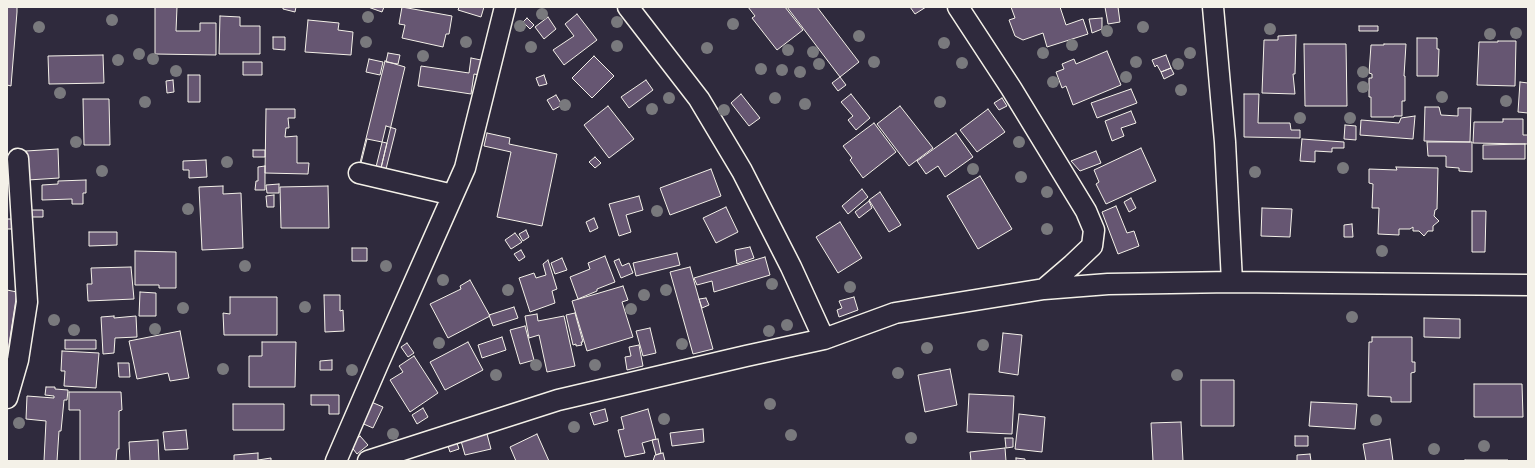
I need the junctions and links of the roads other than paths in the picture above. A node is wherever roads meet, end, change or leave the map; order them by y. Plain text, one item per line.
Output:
1 (505, 7) edge
2 (628, 7) edge
3 (958, 7) edge
4 (1213, 7) edge
5 (18, 159) dead end
6 (360, 173) dead end
7 (453, 195) junction
8 (1232, 282) junction
9 (1528, 285) edge
10 (1044, 289) junction
11 (824, 339) junction
12 (7, 398) edge
13 (336, 461) edge
14 (368, 461) edge

1 - 7 street
2 - 11 street
3 - 10 street
4 - 8 street
5 - 12 street
6 - 7 street
7 - 13 street
8 - 9 street
8 - 10 street
10 - 11 street
11 - 14 street

